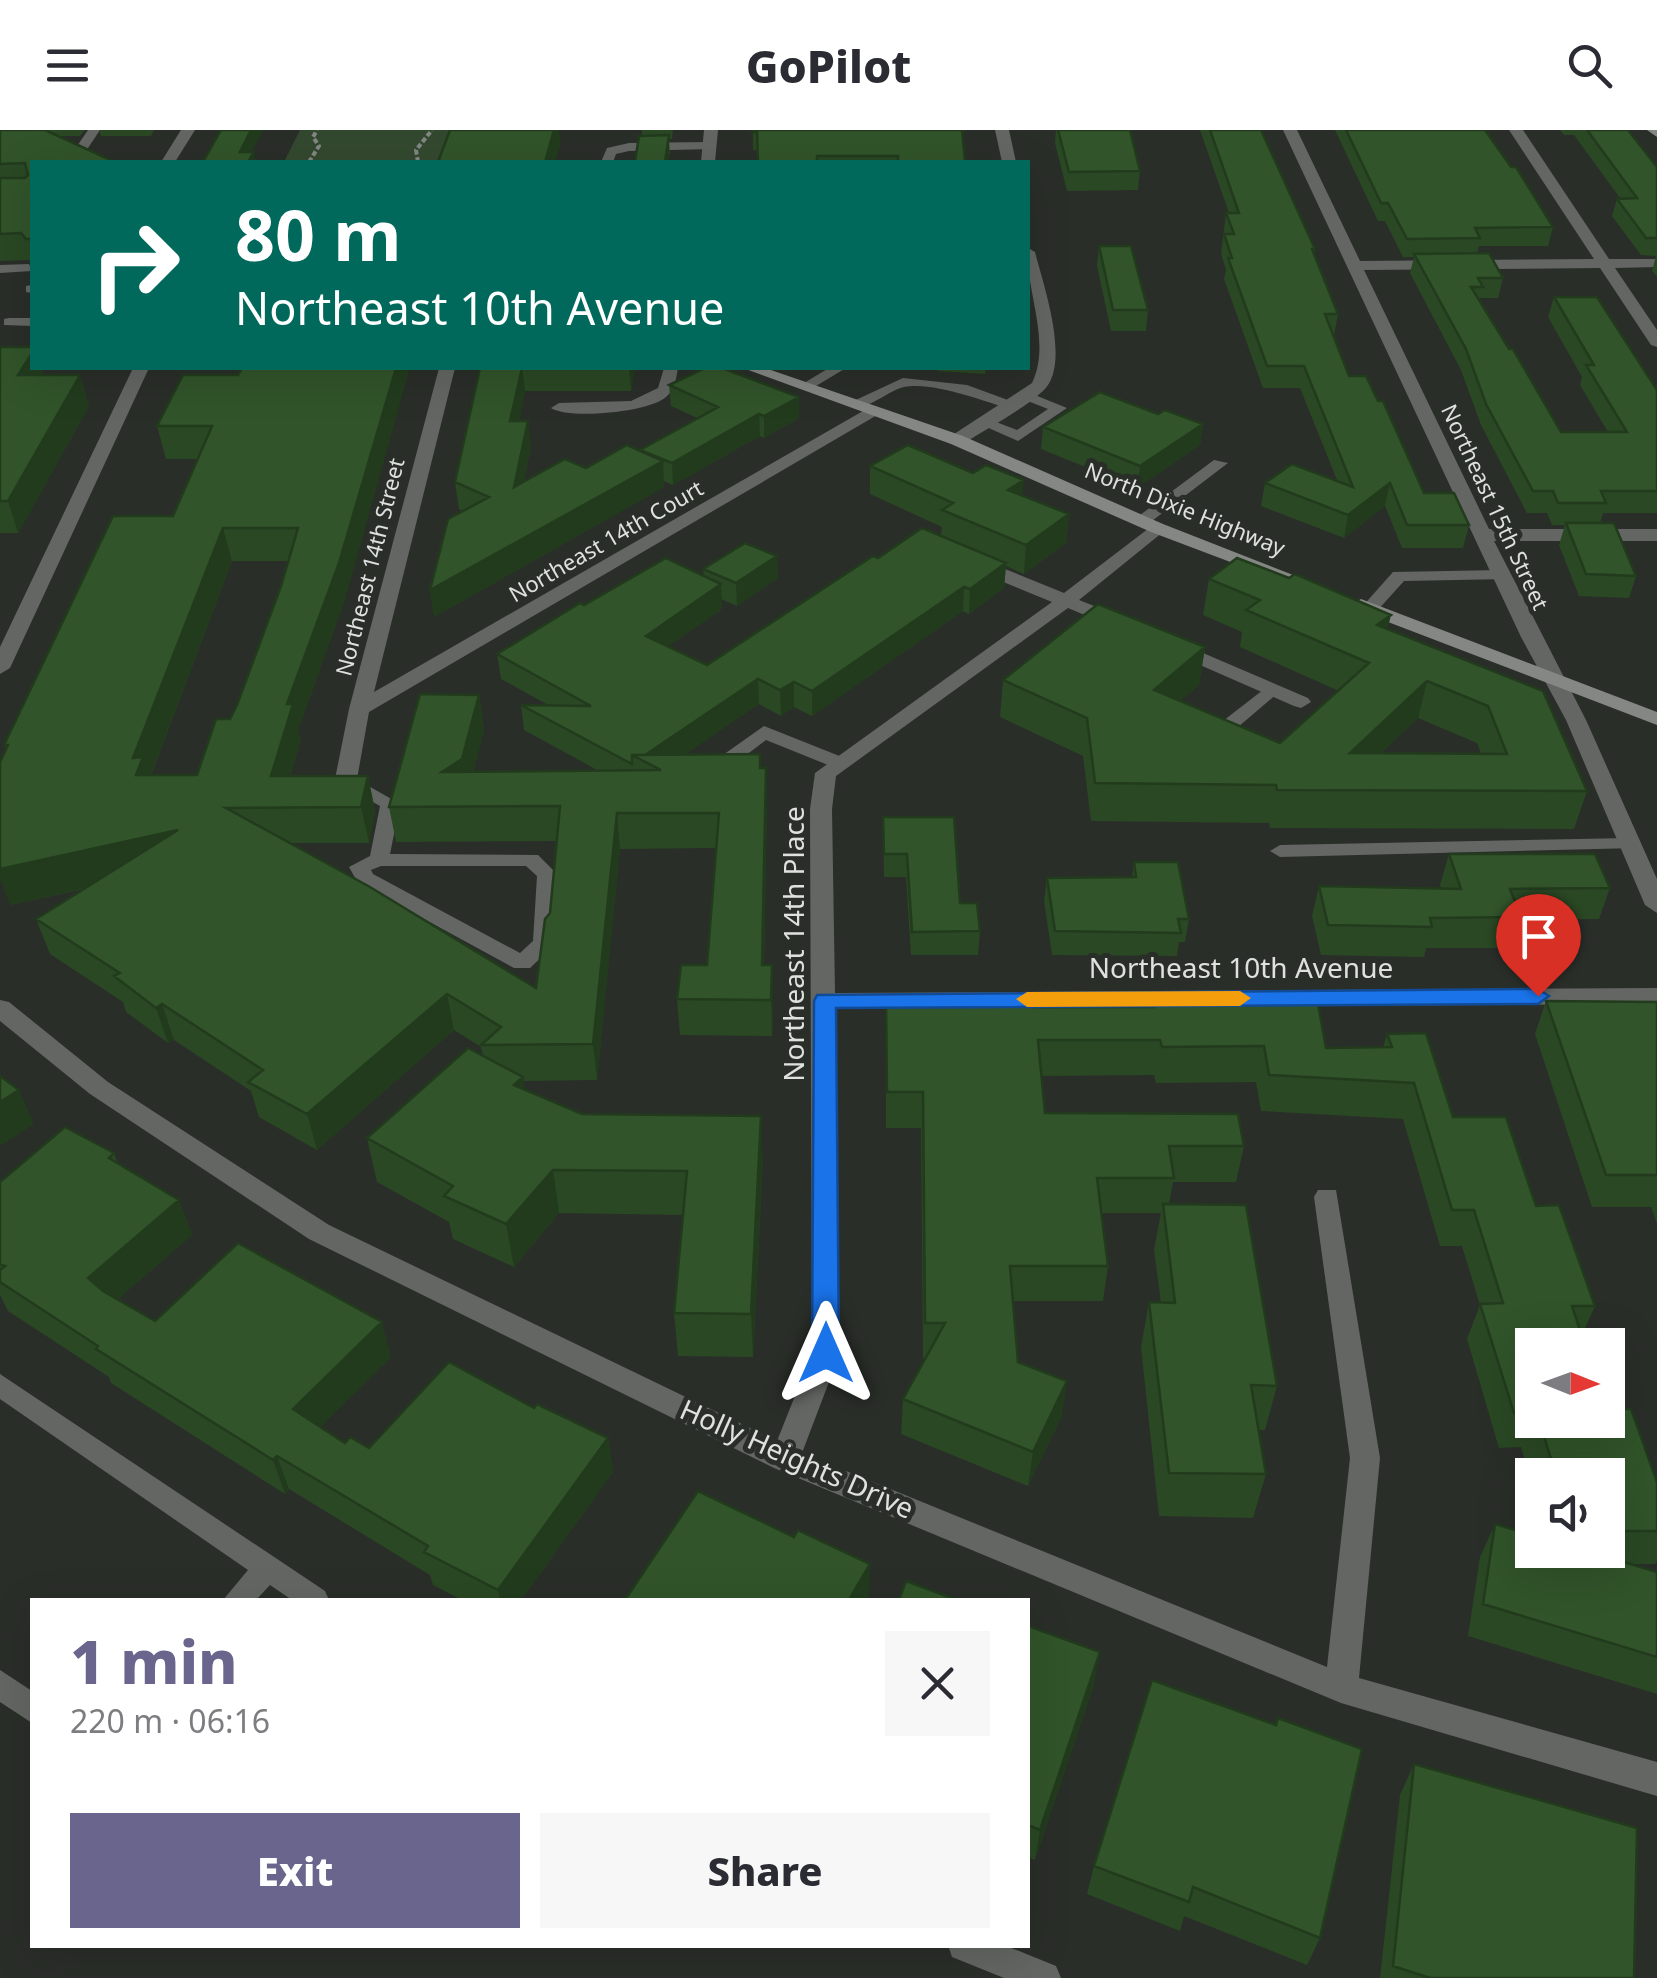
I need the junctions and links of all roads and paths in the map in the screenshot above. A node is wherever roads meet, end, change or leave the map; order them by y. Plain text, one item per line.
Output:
1 (94, 130) edge
2 (188, 130) edge
3 (317, 130) edge
4 (432, 130) edge
5 (711, 130) edge
6 (1002, 130) edge
7 (1290, 130) edge
8 (1516, 130) edge
9 (710, 146) junction
10 (78, 160) edge
11 (169, 160) edge
12 (311, 160) edge
13 (418, 160) edge
14 (608, 160) edge
15 (708, 160) edge
16 (1009, 160) edge
17 (1030, 262) edge
18 (1604, 263) junction
19 (1657, 263) edge
20 (1356, 266) junction
21 (0, 268) edge
22 (29, 268) dead end
23 (9, 322) dead end
24 (30, 322) edge
25 (1657, 342) edge
26 (141, 370) edge
27 (446, 370) edge
28 (670, 370) edge
29 (757, 370) edge
30 (835, 370) edge
31 (806, 386) junction
32 (1018, 400) junction
33 (855, 404) junction
34 (559, 408) dead end
35 (876, 411) junction
36 (983, 422) junction
37 (957, 440) junction
38 (1220, 464) dead end
39 (1150, 524) junction
40 (1483, 535) junction
41 (1657, 536) edge
42 (964, 559) edge
43 (1502, 575) junction
44 (1067, 600) junction
45 (1370, 608) junction
46 (0, 668) edge
47 (1554, 679) junction
48 (1272, 689) junction
49 (1301, 702) dead end
50 (359, 709) junction
51 (1657, 719) edge
52 (1216, 736) edge
53 (840, 763) junction
54 (713, 771) edge
55 (346, 779) joint
56 (1630, 844) junction
57 (1280, 851) dead end
58 (379, 860) junction
59 (1657, 905) edge
60 (1657, 996) edge
61 (825, 1001) junction
62 (0, 1008) edge
63 (1327, 1197) dead end
64 (0, 1385) edge
65 (785, 1458) junction
66 (268, 1568) junction
67 (239, 1598) edge
68 (312, 1598) edge
69 (0, 1684) edge
70 (1341, 1688) junction
71 (30, 1707) edge
72 (1657, 1779) edge
73 (971, 1948) edge
74 (1044, 1978) edge

1 - 10 lane
2 - 11 street
3 - 12 path
4 - 13 path
5 - 9 street
6 - 16 street
7 - 20 street, Northeast 15th Street
8 - 18 street
9 - 14 lane
9 - 15 street
17 - 32 street
18 - 19 street
18 - 20 street
18 - 25 street
20 - 40 street, Northeast 15th Street
21 - 22 lane
23 - 24 lane
26 - 46 street
27 - 50 street, Northeast 14th Street
28 - 34 lane
29 - 31 street, North Dixie Highway
30 - 31 lane
31 - 33 street, North Dixie Highway
32 - 33 lane
32 - 36 street
32 - 36 lane
33 - 35 street, North Dixie Highway
35 - 37 street, North Dixie Highway
35 - 50 street, Northeast 14th Court
36 - 37 street
37 - 39 street, North Dixie Highway
38 - 39 lane
39 - 44 street
39 - 45 street, North Dixie Highway
40 - 41 street
40 - 43 street, Northeast 15th Street
42 - 44 street
43 - 45 lane
43 - 47 street, Northeast 15th Street
44 - 48 street
44 - 53 street
45 - 47 street, North Dixie Highway
47 - 51 street, North Dixie Highway
47 - 56 street, Northeast 15th Street
48 - 49 street
48 - 52 lane
50 - 55 street, Northeast 14th Street
53 - 54 lane
53 - 61 street, Northeast 14th Place
55 - 58 lane
56 - 57 lane
56 - 59 street, Northeast 15th Street
58 - 58 lane
60 - 61 street, Northeast 10th Avenue
61 - 65 street, Northeast 14th Place
62 - 65 street, Holly Heights Drive
63 - 70 street
64 - 66 lane
65 - 70 street, Holly Heights Drive
66 - 67 lane
66 - 68 lane
69 - 71 lane
70 - 72 street, Holly Heights Drive
73 - 74 lane

